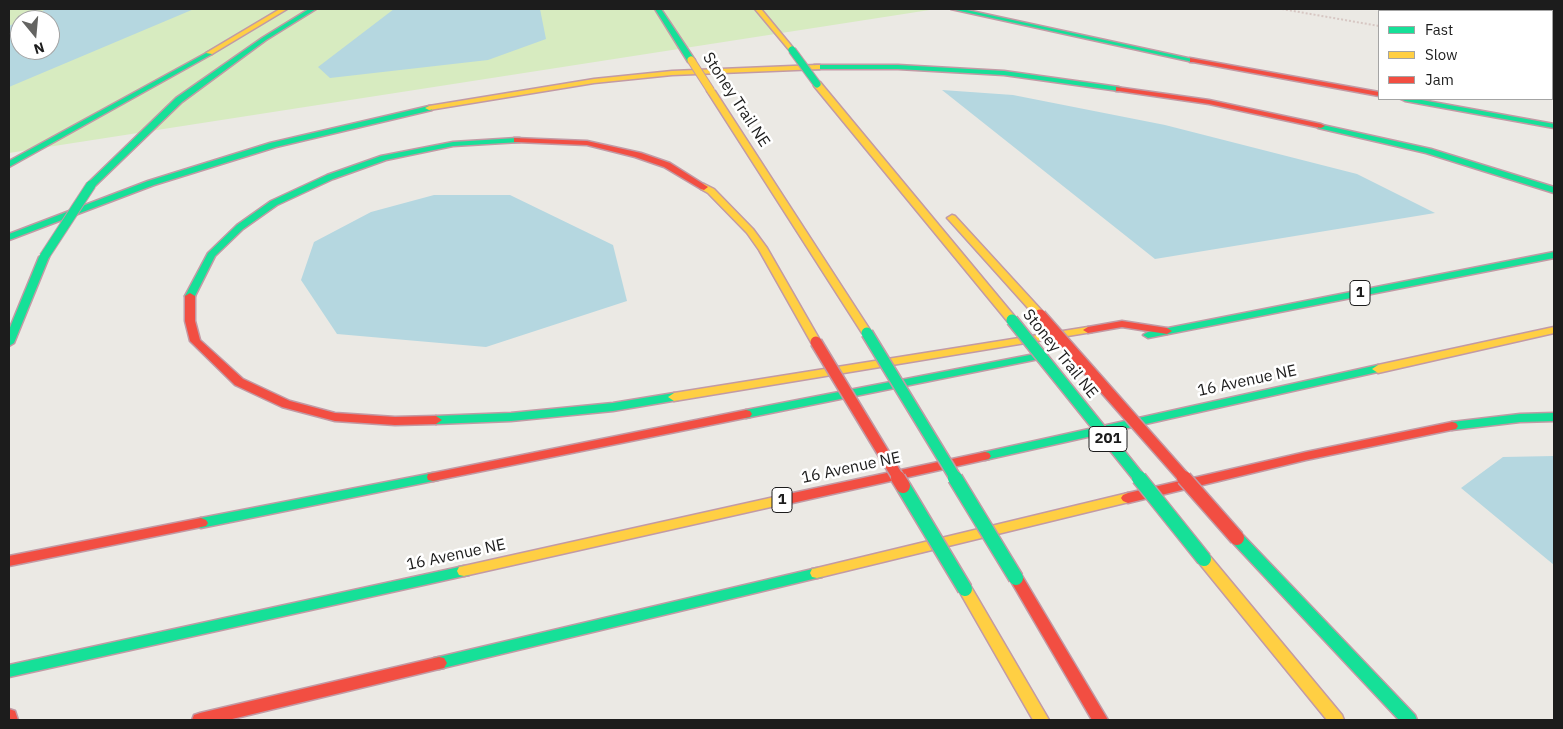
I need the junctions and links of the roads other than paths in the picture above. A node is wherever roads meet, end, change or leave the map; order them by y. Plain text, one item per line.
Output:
1 (284, 9) edge
2 (313, 9) edge
3 (658, 9) edge
4 (758, 9) edge
5 (954, 9) edge
6 (802, 64) junction
7 (827, 77) dead end
8 (1378, 94) edge
9 (1411, 100) edge
10 (1554, 126) edge
11 (9, 164) edge
12 (1554, 190) edge
13 (941, 206) dead end
14 (9, 237) edge
15 (1554, 255) edge
16 (1554, 330) edge
17 (1166, 331) junction
18 (1137, 337) dead end
19 (9, 344) edge
20 (1089, 347) dead end
21 (1554, 417) edge
22 (9, 561) edge
23 (9, 671) edge
24 (9, 716) edge
25 (10, 720) edge
26 (200, 720) edge
27 (1041, 720) edge
28 (1100, 720) edge
29 (1336, 720) edge
30 (1409, 720) edge

1 - 11 highway
2 - 19 highway, bridge
3 - 28 highway, Stoney Trail NE, bridge
4 - 6 highway, Stoney Trail NE / 201, bridge
5 - 8 highway
6 - 7 highway
6 - 29 highway, Stoney Trail NE / 201, bridge
9 - 10 highway
12 - 14 highway
13 - 30 highway, bridge
15 - 17 highway, 1
16 - 23 highway, 16 Avenue NE / 1
17 - 18 highway, 1
17 - 27 highway, bridge
20 - 22 highway
21 - 26 highway
24 - 25 highway

